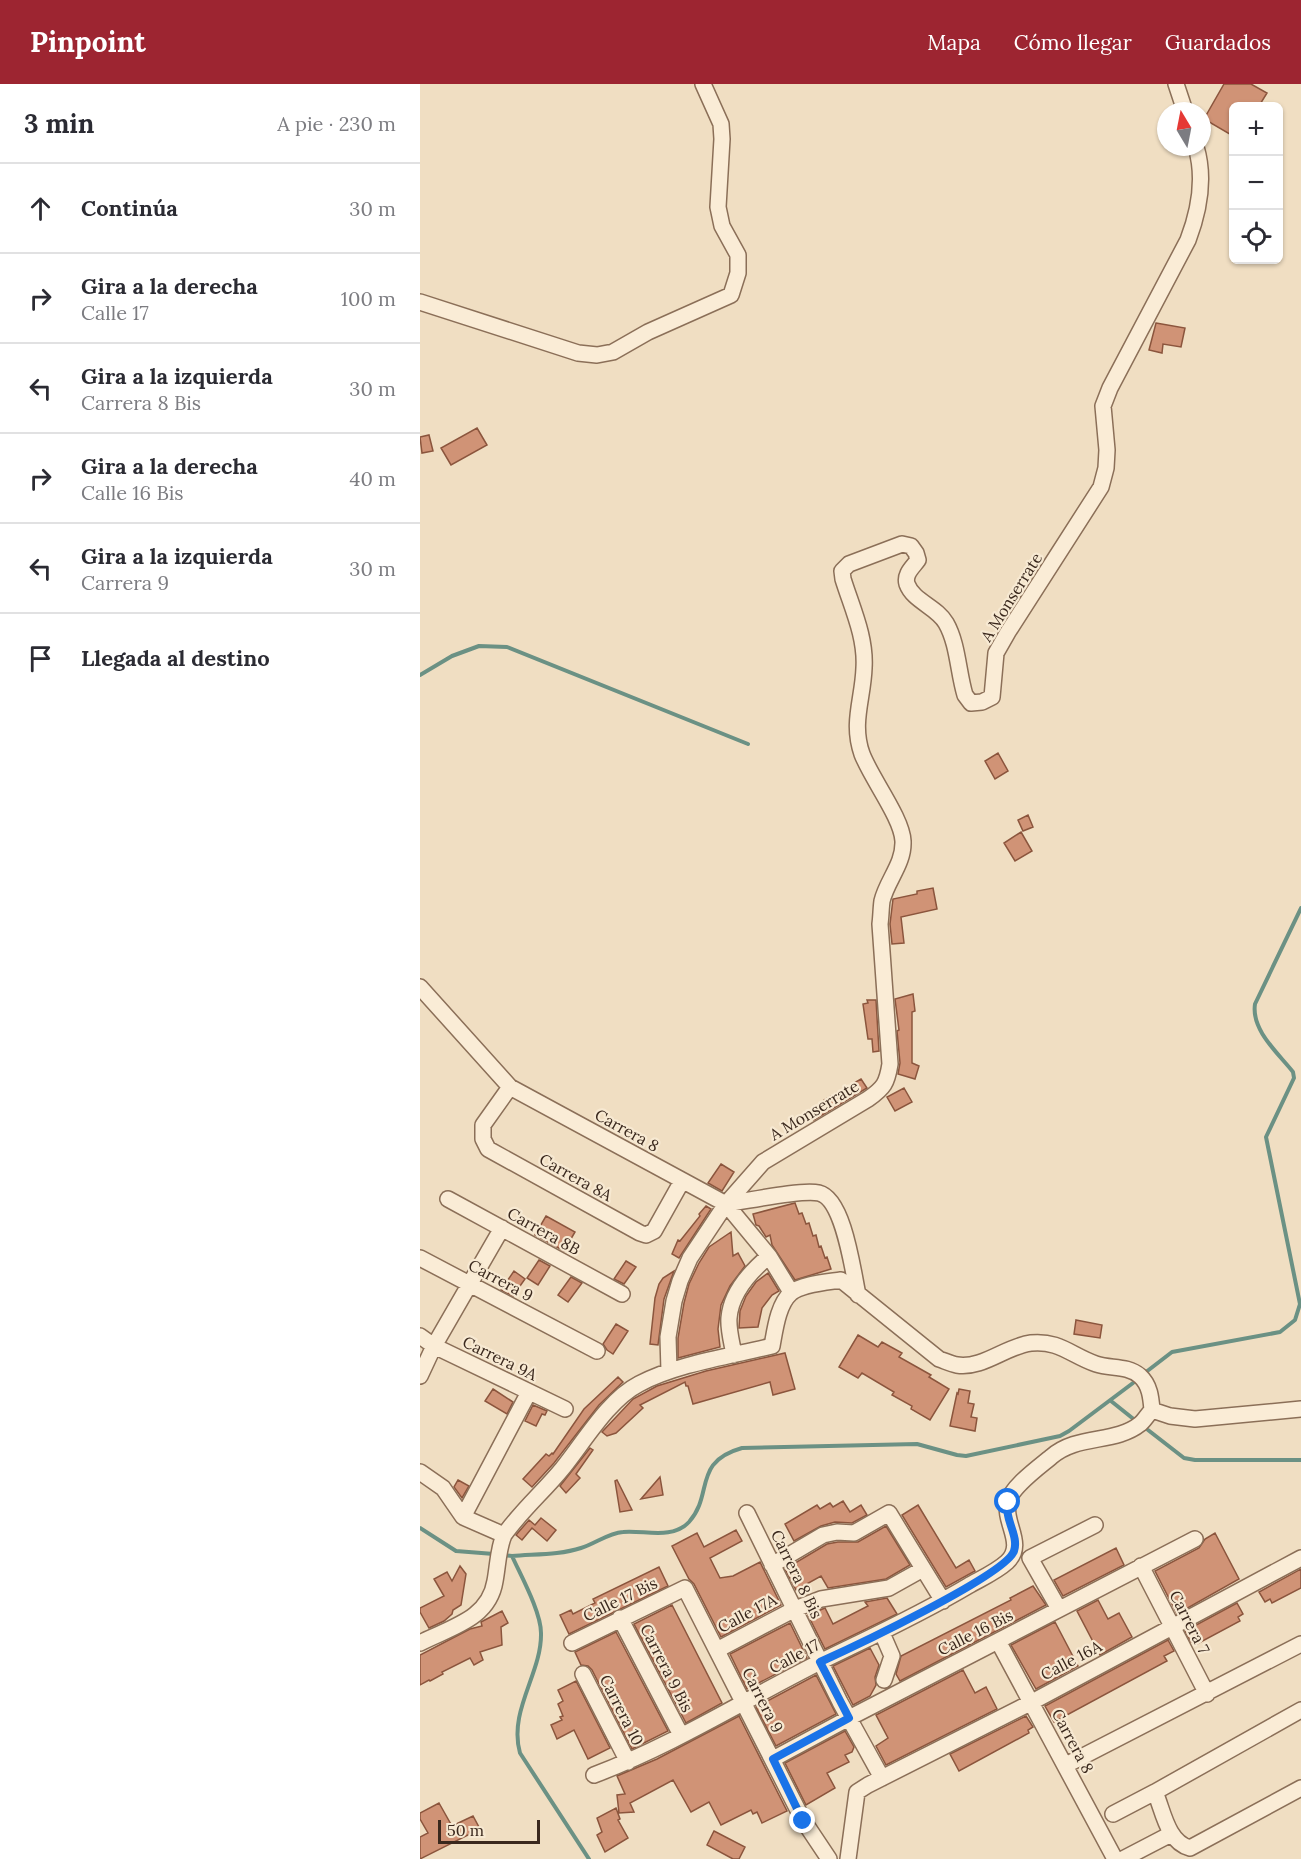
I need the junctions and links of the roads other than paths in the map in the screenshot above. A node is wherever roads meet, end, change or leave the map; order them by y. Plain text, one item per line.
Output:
1 (703, 84) edge
2 (1176, 84) edge
3 (1182, 102) edge
4 (1199, 156) edge
5 (420, 302) edge
6 (420, 987) edge
7 (510, 1087) junction
8 (682, 1181) junction
9 (448, 1199) dead end
10 (726, 1204) junction
11 (502, 1228) junction
12 (769, 1256) junction
13 (420, 1258) edge
14 (471, 1284) junction
15 (791, 1292) junction
16 (622, 1294) dead end
17 (858, 1295) junction
18 (420, 1336) edge
19 (434, 1346) junction
20 (597, 1351) dead end
21 (734, 1355) junction
22 (669, 1371) junction
23 (420, 1376) edge
24 (529, 1392) junction
25 (565, 1409) dead end
26 (1301, 1409) edge
27 (1152, 1410) junction
28 (420, 1472) edge
29 (747, 1513) dead end
30 (463, 1517) junction
31 (1095, 1525) dead end
32 (503, 1539) junction
33 (1195, 1539) dead end
34 (1301, 1558) edge
35 (772, 1565) junction
36 (1141, 1566) junction
37 (923, 1569) junction
38 (685, 1588) joint
39 (943, 1601) junction
40 (795, 1609) junction
41 (1059, 1609) junction
42 (621, 1618) junction
43 (1172, 1626) junction
44 (882, 1633) junction
45 (998, 1641) junction
46 (420, 1642) edge
47 (572, 1643) dead end
48 (1301, 1644) edge
49 (717, 1650) junction
50 (820, 1662) junction
51 (584, 1674) dead end
52 (884, 1680) dead end
53 (1207, 1694) junction
54 (1032, 1702) junction
55 (744, 1703) junction
56 (1301, 1710) edge
57 (849, 1718) junction
58 (681, 1735) junction
59 (773, 1759) junction
60 (628, 1762) junction
61 (1066, 1766) junction
62 (594, 1775) dead end
63 (882, 1778) junction
64 (1301, 1788) edge
65 (1155, 1792) junction
66 (1113, 1814) dead end
67 (1171, 1834) junction
68 (829, 1859) edge
69 (848, 1859) edge
70 (1115, 1859) edge
71 (1122, 1859) edge

1 - 5 street
2 - 3 street
4 - 10 street, A Monserrate
6 - 7 street, Carrera 8
7 - 8 street, Carrera 8
7 - 8 street, Carrera 8A
8 - 10 street, Carrera 8
9 - 11 street, Carrera 8B
10 - 12 street
10 - 17 street
10 - 22 street
11 - 14 street
11 - 16 street, Carrera 8B
12 - 15 street
12 - 21 street
13 - 14 street, Carrera 9
14 - 19 street
14 - 20 street, Carrera 9
15 - 17 street
15 - 21 street
17 - 27 street
18 - 19 street, Carrera 9A
19 - 23 street
19 - 24 street, Carrera 9A
21 - 22 street
22 - 32 street
24 - 25 street, Carrera 9A
24 - 30 street
26 - 27 street
27 - 39 street, Calle 17
28 - 30 street
29 - 35 street, Carrera 8 Bis
30 - 32 street
31 - 41 street
32 - 46 street
33 - 36 street, Calle 16 Bis
34 - 43 street, Calle 16A
35 - 37 street
35 - 40 street, Carrera 8 Bis
36 - 41 street, Calle 16 Bis
36 - 43 street, Carrera 7
37 - 39 street
37 - 40 street
38 - 42 street, Calle 17 Bis
38 - 49 street, Carrera 9
39 - 44 street, Calle 17
40 - 49 street, Calle 17A
40 - 50 street, Carrera 8 Bis
41 - 45 street, Calle 16 Bis
42 - 47 street, Calle 17 Bis
42 - 58 street, Carrera 9 Bis
43 - 53 street, Carrera 7
43 - 54 street, Calle 16A
44 - 50 street, Calle 17
44 - 52 street
45 - 54 street, Carrera 8
45 - 57 street, Calle 16 Bis
48 - 53 street
49 - 55 street, Carrera 9
50 - 55 street, Calle 17
50 - 57 street, Carrera 8 Bis
51 - 60 street, Carrera 10
53 - 61 street
54 - 61 street, Carrera 8
54 - 63 street, Calle 16A
55 - 58 street, Calle 17
55 - 59 street, Carrera 9
56 - 65 street
57 - 59 street, Calle 16 Bis
57 - 63 street, Carrera 8 Bis
58 - 60 street, Calle 17
59 - 68 street, Carrera 9
60 - 62 street, Calle 17
61 - 70 street, Carrera 8
63 - 69 street, Calle 16A
64 - 67 street
65 - 66 street
65 - 67 street
67 - 71 street

